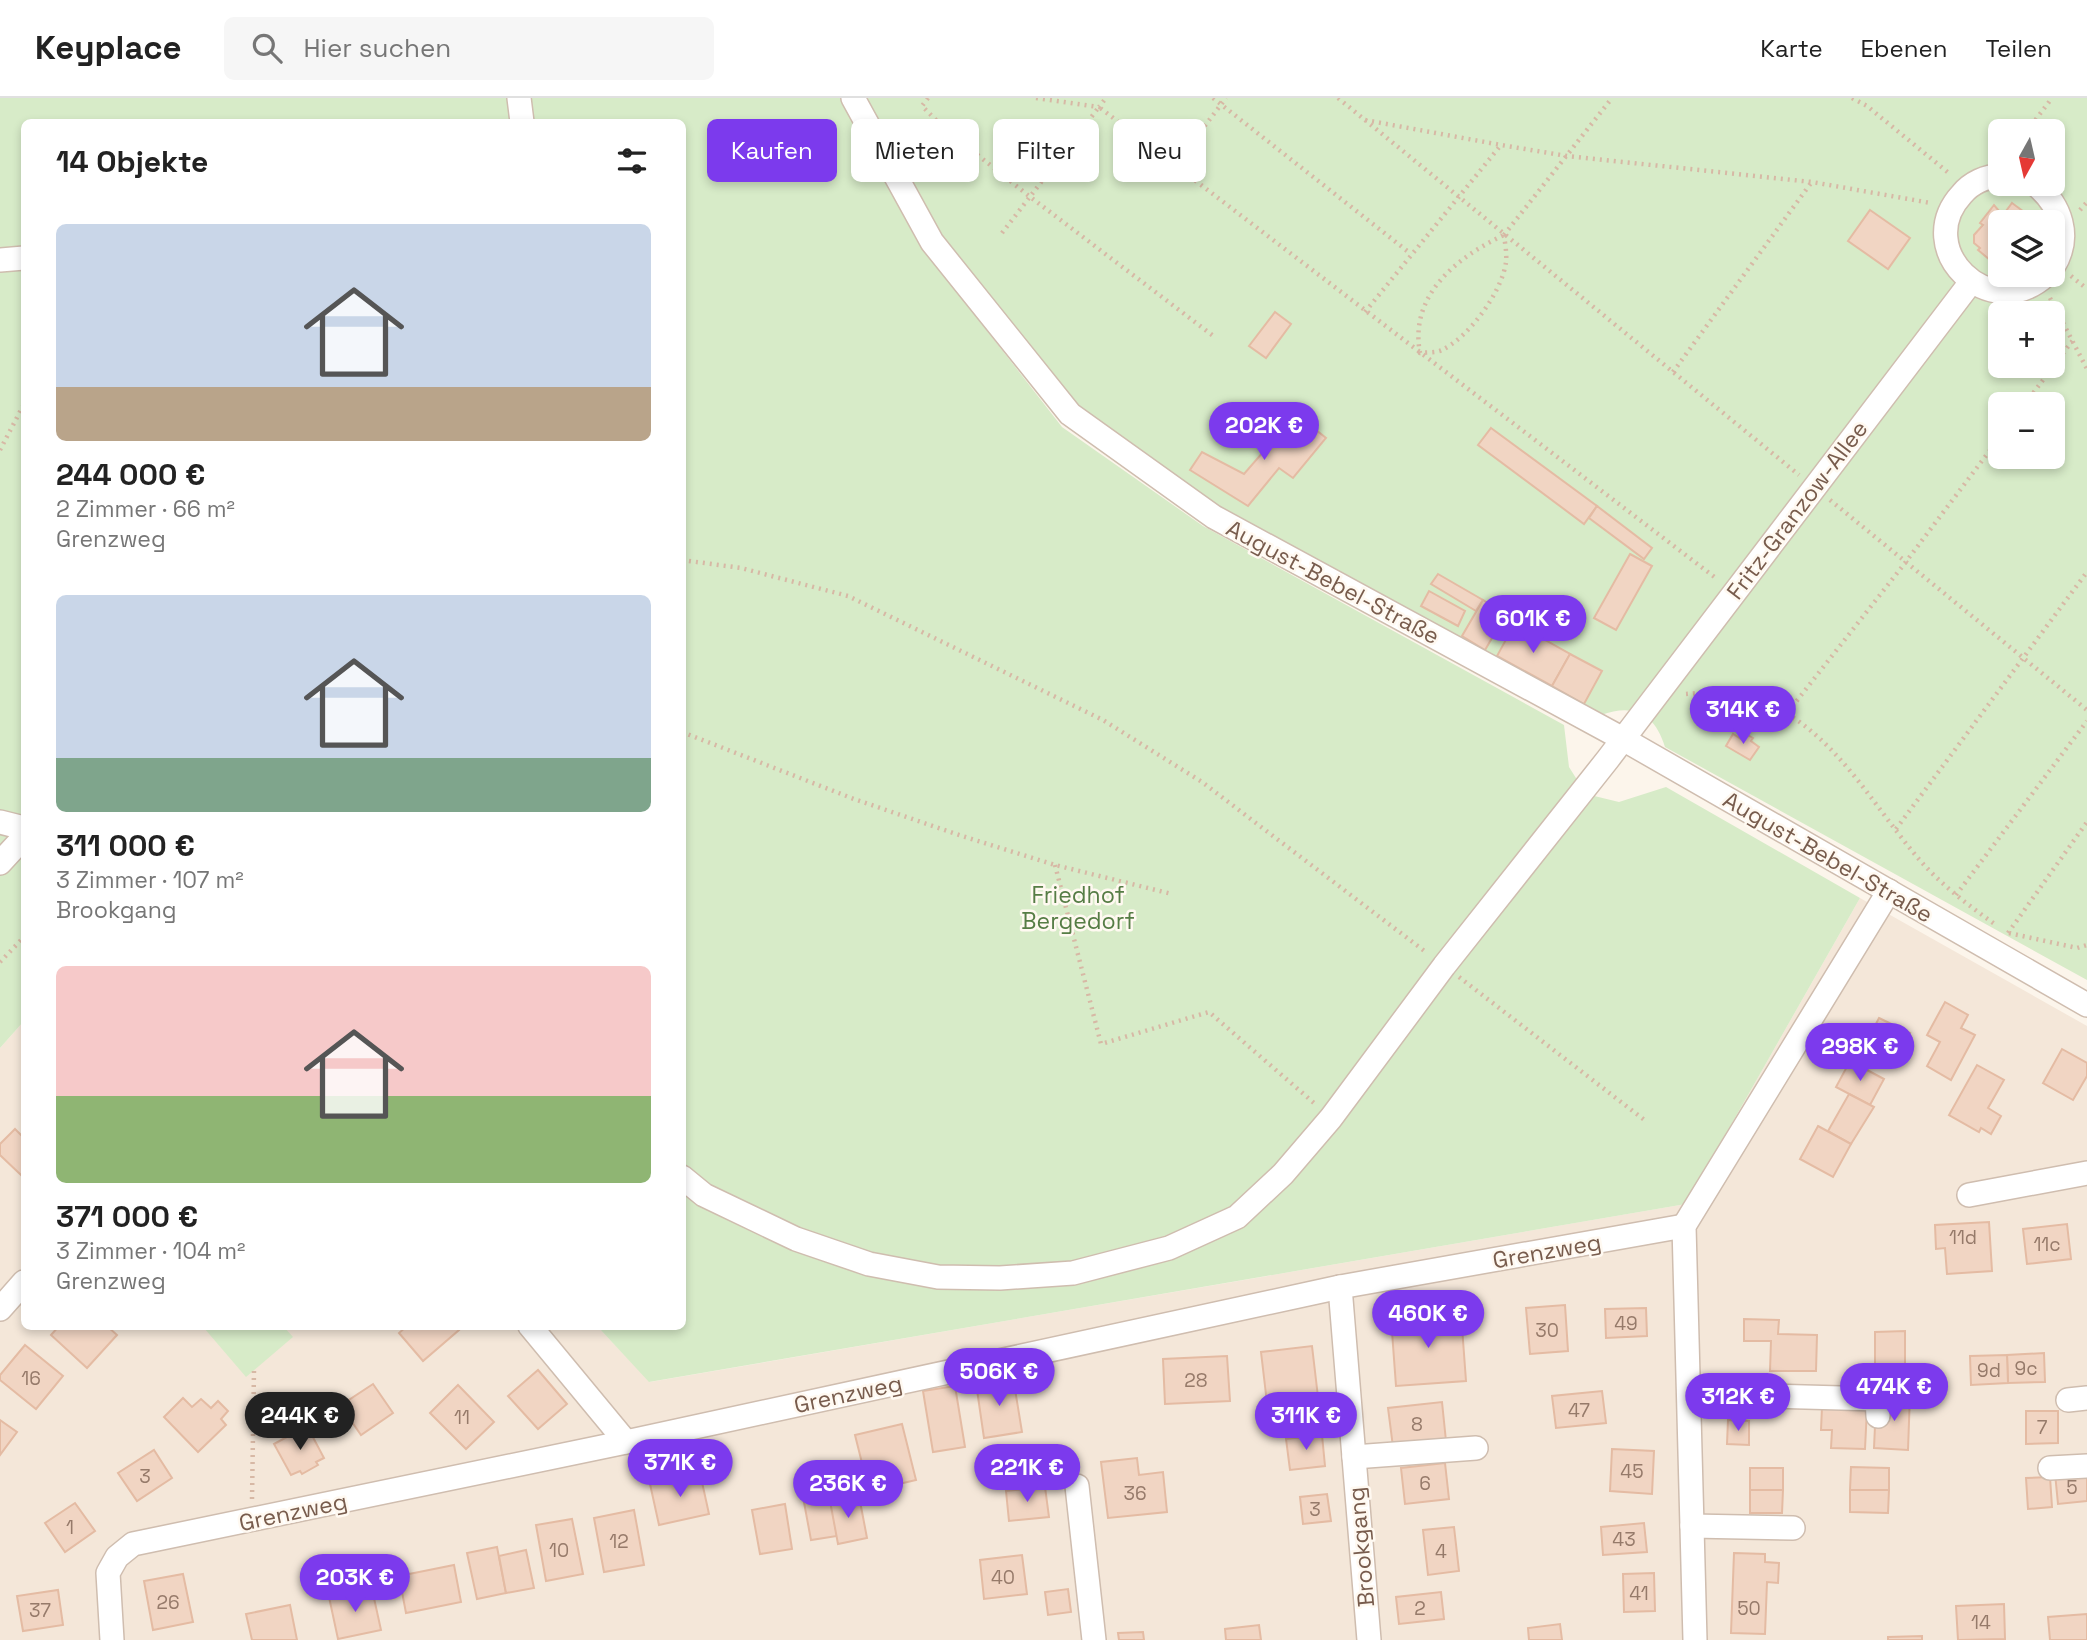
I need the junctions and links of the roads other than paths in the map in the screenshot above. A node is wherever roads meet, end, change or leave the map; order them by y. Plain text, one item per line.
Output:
1 (519, 98) edge
2 (853, 98) edge
3 (522, 119) edge
4 (1988, 179) edge
5 (21, 258) edge
6 (0, 260) edge
7 (1971, 282) junction
8 (2027, 287) edge
9 (1623, 739) junction
10 (0, 822) edge
11 (21, 827) edge
12 (21, 840) edge
13 (0, 863) edge
14 (1889, 891) junction
15 (2087, 1005) edge
16 (2087, 1173) edge
17 (686, 1180) edge
18 (1969, 1195) dead end
19 (1684, 1226) junction
20 (21, 1285) edge
21 (1340, 1287) junction
22 (0, 1309) edge
23 (533, 1330) edge
24 (1689, 1394) junction
25 (1878, 1416) dead end
26 (626, 1442) junction
27 (1476, 1448) dead end
28 (1354, 1457) junction
29 (2087, 1466) edge
30 (2050, 1468) dead end
31 (1076, 1486) dead end
32 (1692, 1526) junction
33 (1793, 1528) dead end
34 (112, 1640) edge
35 (1094, 1640) edge
36 (1369, 1640) edge
37 (1695, 1640) edge

1 - 3 street
2 - 9 street, August-Bebel-Straße
4 - 7 street
5 - 6 street
7 - 8 street
7 - 9 street, Fritz-Granzow-Allee
9 - 14 street, August-Bebel-Straße
9 - 17 street, Fritz-Granzow-Allee
10 - 11 street
12 - 13 street
14 - 15 street, August-Bebel-Straße
14 - 19 street
16 - 18 street
19 - 21 street, Grenzweg
19 - 24 street
20 - 22 street
21 - 26 street, Grenzweg
21 - 28 street, Brookgang
23 - 26 street
24 - 25 street
24 - 32 street
26 - 34 street, Grenzweg
27 - 28 street
28 - 36 street, Brookgang
29 - 30 street
31 - 35 street
32 - 33 street
32 - 37 street

